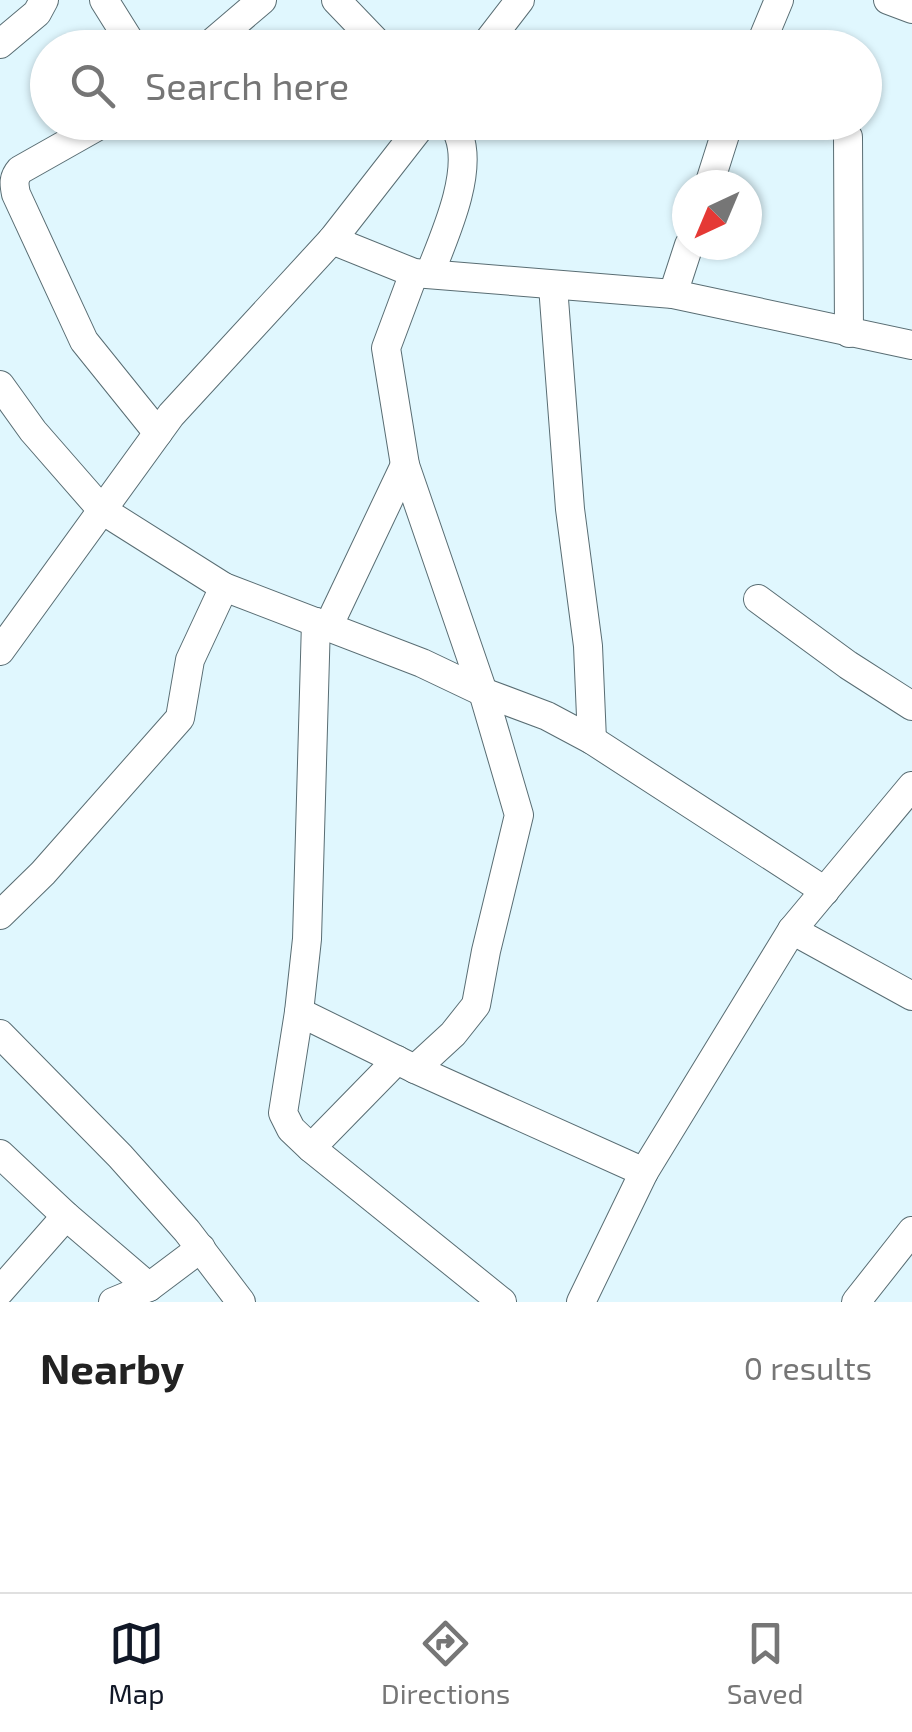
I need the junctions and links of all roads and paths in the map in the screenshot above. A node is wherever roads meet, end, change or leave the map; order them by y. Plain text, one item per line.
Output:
1 (44, 0) edge
2 (104, 0) edge
3 (262, 0) edge
4 (336, 0) edge
5 (520, 0) edge
6 (779, 0) edge
7 (888, 0) edge
8 (912, 8) edge
9 (123, 30) edge
10 (227, 30) edge
11 (365, 30) edge
12 (497, 30) edge
13 (766, 30) edge
14 (0, 44) edge
15 (73, 140) edge
16 (410, 140) edge
17 (460, 140) edge
18 (723, 140) edge
19 (848, 140) edge
20 (713, 170) edge
21 (332, 240) junction
22 (684, 260) edge
23 (422, 273) junction
24 (553, 286) junction
25 (673, 294) junction
26 (849, 332) junction
27 (912, 345) edge
28 (0, 385) edge
29 (158, 433) junction
30 (404, 465) junction
31 (102, 510) junction
32 (224, 587) junction
33 (758, 598) dead end
34 (322, 624) junction
35 (3, 641) edge
36 (483, 692) junction
37 (912, 706) edge
38 (592, 740) junction
39 (912, 786) edge
40 (825, 891) junction
41 (0, 915) edge
42 (792, 930) junction
43 (912, 996) edge
44 (299, 1012) junction
45 (0, 1034) edge
46 (406, 1065) junction
47 (311, 1148) junction
48 (0, 1154) edge
49 (644, 1172) junction
50 (66, 1216) junction
51 (912, 1231) edge
52 (201, 1248) junction
53 (148, 1287) junction
54 (0, 1291) edge
55 (112, 1302) edge
56 (241, 1302) edge
57 (502, 1302) edge
58 (580, 1302) edge
59 (856, 1302) edge

1 - 14 street
2 - 9 street
3 - 10 street
4 - 11 street
5 - 12 street
6 - 13 street
7 - 8 street
15 - 29 street
16 - 21 street
17 - 23 street
18 - 20 street
19 - 26 street
21 - 23 street
21 - 29 street
22 - 25 street
23 - 24 street
23 - 30 street
24 - 25 street
24 - 38 street
25 - 26 street
26 - 27 street
28 - 31 street
29 - 31 street
30 - 34 street
30 - 36 street
31 - 32 street
31 - 35 street
32 - 34 street
32 - 41 street
33 - 37 street
34 - 36 street
34 - 44 street
36 - 38 street
36 - 46 street
38 - 40 street
39 - 40 street
40 - 42 street
42 - 43 street
42 - 49 street
44 - 46 street
44 - 47 street
45 - 52 street
46 - 47 street
46 - 49 street
47 - 57 street
48 - 50 street
49 - 58 street
50 - 53 street
50 - 54 street
51 - 59 street
52 - 53 street
52 - 56 street
53 - 55 street

